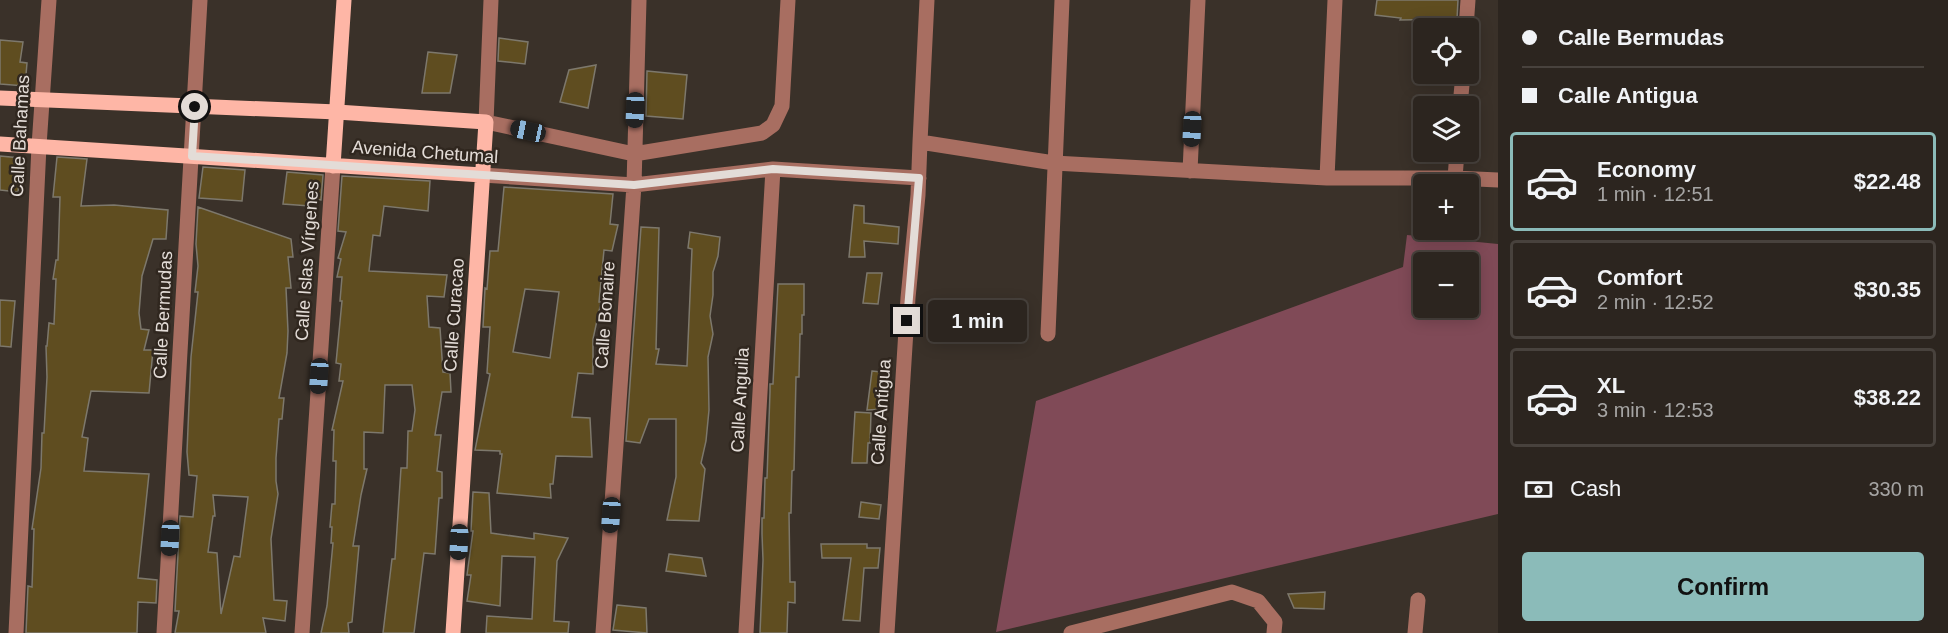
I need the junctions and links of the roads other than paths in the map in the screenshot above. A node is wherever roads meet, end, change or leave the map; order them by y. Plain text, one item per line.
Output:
1 (49, 0) edge
2 (200, 0) edge
3 (344, 0) edge
4 (491, 0) edge
5 (639, 0) edge
6 (788, 0) edge
7 (927, 0) edge
8 (1062, 0) edge
9 (1198, 0) edge
10 (1335, 0) edge
11 (1468, 0) edge
12 (1467, 18) edge
13 (0, 98) edge
14 (41, 101) junction
15 (195, 107) junction
16 (337, 112) junction
17 (486, 122) junction
18 (920, 142) junction
19 (0, 144) edge
20 (39, 146) junction
21 (634, 154) junction
22 (192, 156) junction
23 (1054, 163) junction
24 (333, 166) junction
25 (773, 169) junction
26 (1190, 171) junction
27 (482, 175) junction
28 (919, 178) junction
29 (1327, 178) junction
30 (1413, 178) edge
31 (1479, 179) edge
32 (1498, 180) edge
33 (634, 185) junction
34 (1048, 333) dead end
35 (1418, 600) dead end
36 (16, 633) edge
37 (164, 633) edge
38 (302, 633) edge
39 (453, 633) edge
40 (603, 633) edge
41 (746, 633) edge
42 (887, 633) edge
43 (1071, 633) edge
44 (1274, 633) edge
45 (1415, 633) edge

1 - 14 street, Calle Bahamas
2 - 15 street, Calle Bermudas
3 - 16 main road, Calle Islas Vírgenes
4 - 17 street, Calle Curacao
5 - 21 street, Calle Bonaire
6 - 21 street
7 - 18 street, Calle Antigua
8 - 23 street
9 - 26 street
10 - 29 street
11 - 12 street
13 - 14 main road, Avenida Chetumal
14 - 15 main road, Avenida Chetumal
14 - 20 street, Calle Bahamas
15 - 16 main road, Avenida Chetumal
15 - 22 street, Calle Bermudas
16 - 17 main road, Avenida Chetumal
16 - 24 main road, Calle Islas Vírgenes
17 - 21 street, Avenida Chetumal
17 - 27 main road, Calle Curacao
18 - 23 street
18 - 28 street, Calle Antigua
19 - 20 main road, Avenida Chetumal
20 - 22 main road, Avenida Chetumal
20 - 36 street, Calle Bahamas
21 - 33 street, Calle Bonaire
22 - 24 main road, Avenida Chetumal
22 - 37 street, Calle Bermudas
23 - 26 street
23 - 34 street
24 - 27 main road, Avenida Chetumal
24 - 38 street, Calle Islas Vírgenes
25 - 28 street, Avenida Chetumal
25 - 33 street, Avenida Chetumal
25 - 41 street, Calle Anguila
26 - 29 street
27 - 33 street, Avenida Chetumal
27 - 39 main road, Calle Curacao
28 - 42 street, Calle Antigua
29 - 30 street
31 - 32 street
33 - 40 street, Calle Bonaire
35 - 45 street
43 - 44 street

